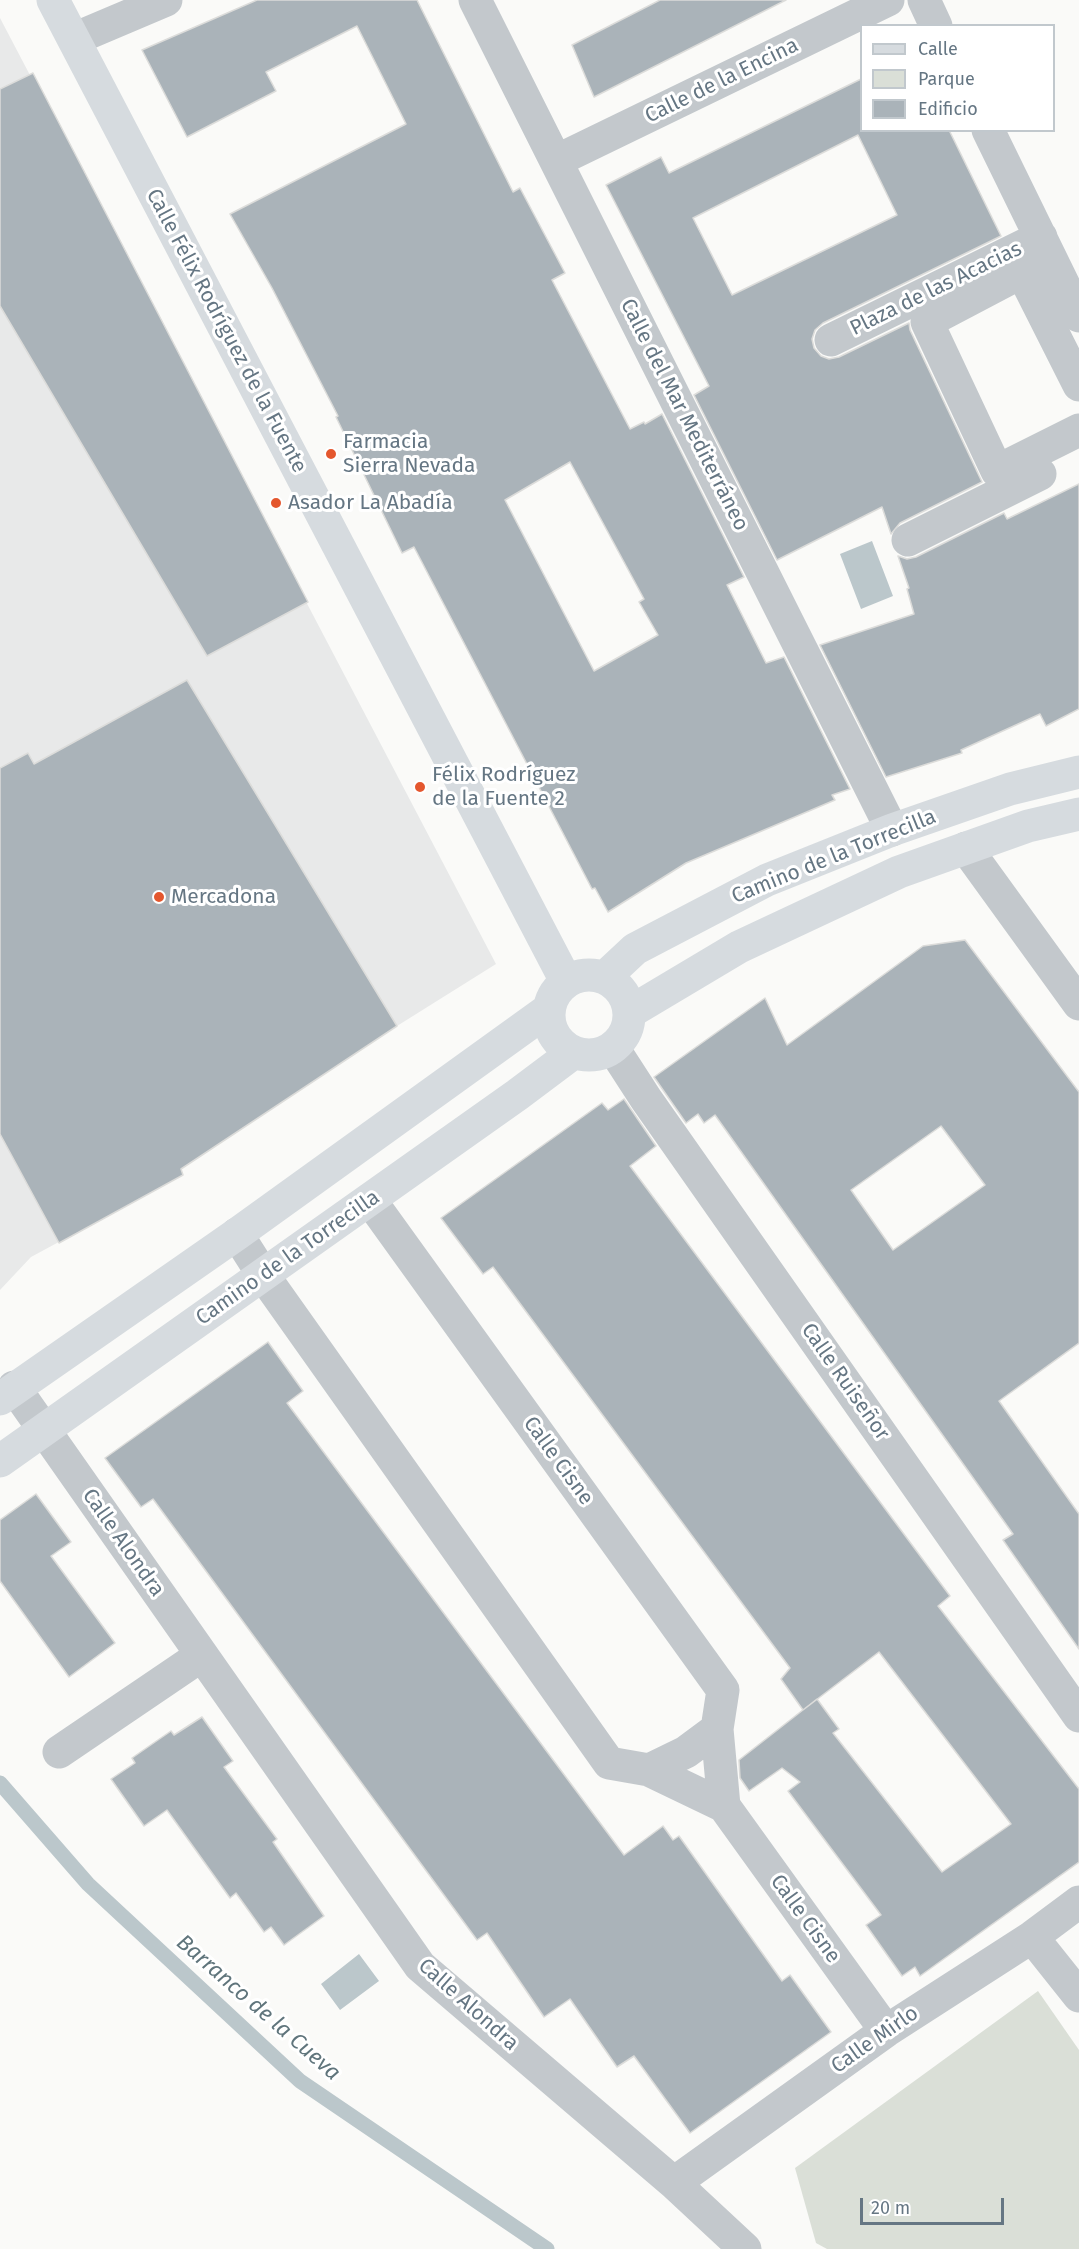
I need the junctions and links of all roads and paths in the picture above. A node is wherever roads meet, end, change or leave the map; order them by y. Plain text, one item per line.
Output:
1 (53, 0) edge
2 (166, 0) edge
3 (475, 0) edge
4 (888, 0) edge
5 (924, 0) edge
6 (935, 24) edge
7 (74, 39) junction
8 (989, 132) edge
9 (556, 161) junction
10 (1041, 237) junction
11 (1079, 316) edge
12 (831, 340) dead end
13 (1079, 385) edge
14 (1079, 430) edge
15 (1079, 454) edge
16 (908, 540) dead end
17 (1079, 772) edge
18 (1079, 814) edge
19 (892, 830) junction
20 (966, 848) junction
21 (605, 977) junction
22 (566, 981) junction
23 (1079, 1005) edge
24 (548, 1010) junction
25 (630, 1012) junction
26 (613, 1048) junction
27 (573, 1053) junction
28 (370, 1200) junction
29 (237, 1234) junction
30 (263, 1275) junction
31 (7, 1393) edge
32 (45, 1430) junction
33 (0, 1461) edge
34 (202, 1655) junction
35 (1079, 1716) edge
36 (717, 1729) junction
37 (59, 1752) dead end
38 (650, 1770) junction
39 (724, 1806) junction
40 (1079, 1902) edge
41 (1032, 1937) junction
42 (1079, 1996) edge
43 (886, 2031) junction
44 (674, 2183) junction
45 (745, 2249) edge

1 - 7 street, Calle Félix Rodríguez de la Fuente
2 - 7 street
3 - 9 street, Calle del Mar Mediterráneo
4 - 9 street, Calle de la Encina
5 - 6 street
7 - 22 street, Calle Félix Rodríguez de la Fuente
8 - 10 street
9 - 19 street, Calle del Mar Mediterráneo
10 - 11 street
10 - 12 street, Plaza de las Acacias
13 - 14 street, Plaza de las Acacias
15 - 16 street
17 - 19 street, Camino de la Torrecilla
18 - 20 street, Camino de la Torrecilla
19 - 21 street, Camino de la Torrecilla
20 - 23 street
20 - 25 street, Camino de la Torrecilla
21 - 22 street
21 - 25 street
22 - 24 street
24 - 27 street
24 - 29 street
25 - 26 street
26 - 27 street
26 - 35 street, Calle Ruiseñor
27 - 28 street, Camino de la Torrecilla
28 - 30 street, Camino de la Torrecilla
28 - 36 street, Calle Cisne
29 - 30 street, Calle Cisne
29 - 31 street
30 - 32 street, Camino de la Torrecilla
30 - 38 street, Calle Cisne
31 - 32 street, Calle Alondra
32 - 33 street, Camino de la Torrecilla
32 - 34 street, Calle Alondra
34 - 37 street
34 - 44 street, Calle Alondra
36 - 38 street
36 - 39 street, Calle Cisne
38 - 39 street, Calle Cisne
39 - 43 street, Calle Cisne
40 - 41 street, Calle Mirlo
41 - 42 street
41 - 43 street, Calle Mirlo
43 - 44 street, Calle Mirlo
44 - 45 street, Calle Alondra

